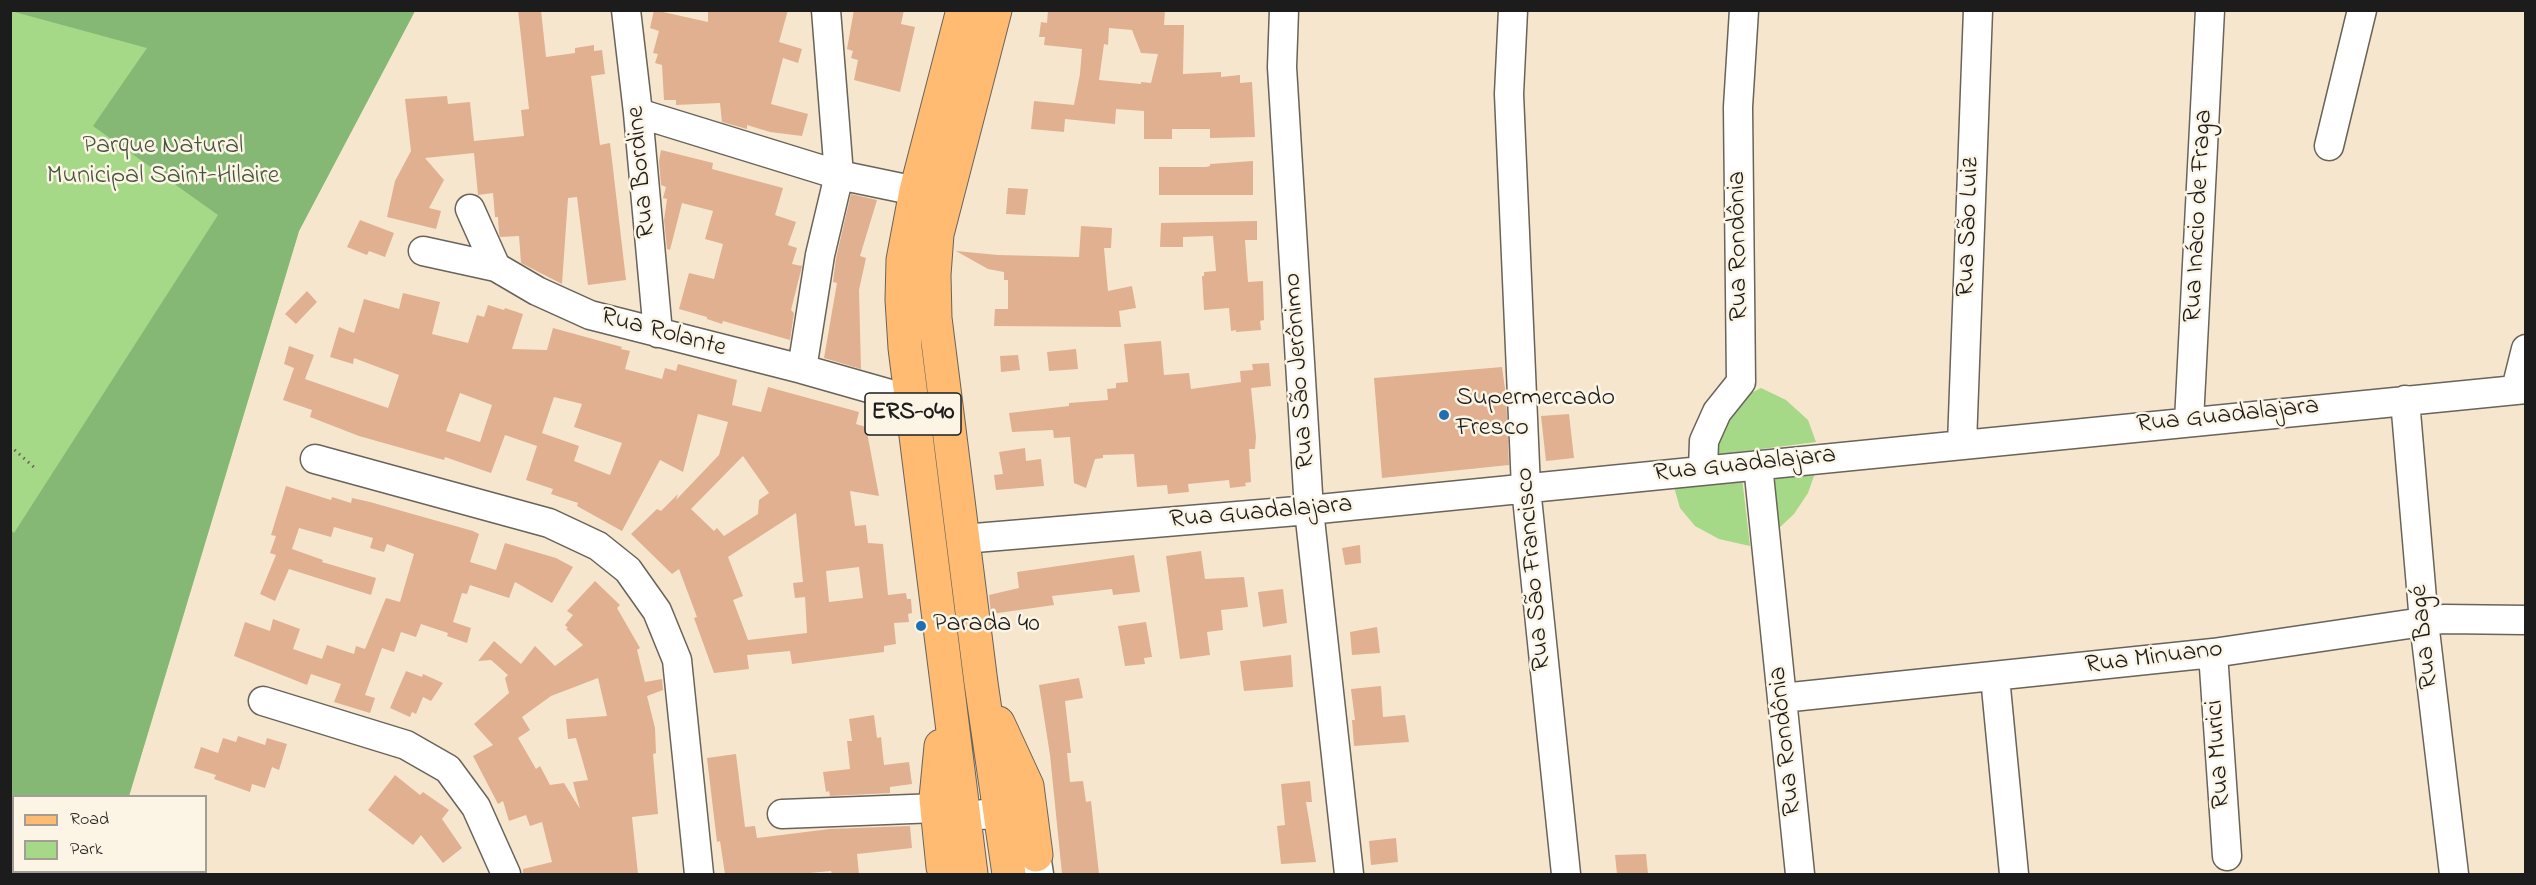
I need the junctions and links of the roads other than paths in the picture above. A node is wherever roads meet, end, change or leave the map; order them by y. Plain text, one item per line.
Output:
1 (626, 10) edge
2 (826, 10) edge
3 (963, 10) edge
4 (994, 10) edge
5 (1284, 10) edge
6 (1512, 10) edge
7 (1744, 10) edge
8 (1978, 10) edge
9 (2210, 10) edge
10 (2362, 10) edge
11 (638, 112) junction
12 (2329, 146) dead end
13 (839, 174) junction
14 (916, 191) junction
15 (470, 209) dead end
16 (423, 251) dead end
17 (496, 267) junction
18 (658, 333) junction
19 (2526, 350) edge
20 (802, 369) junction
21 (2521, 389) edge
22 (911, 400) junction
23 (2405, 400) junction
24 (2189, 421) junction
25 (1962, 444) junction
26 (315, 459) dead end
27 (1758, 465) junction
28 (1703, 470) junction
29 (1526, 488) junction
30 (1310, 510) junction
31 (963, 539) junction
32 (2526, 620) edge
33 (2424, 622) junction
34 (2213, 653) junction
35 (1995, 677) junction
36 (981, 683) junction
37 (1782, 698) junction
38 (263, 701) dead end
39 (782, 814) dead end
40 (951, 815) junction
41 (1002, 818) junction
42 (2227, 856) dead end
43 (1038, 865) edge
44 (952, 872) edge
45 (506, 874) edge
46 (699, 874) edge
47 (1009, 874) edge
48 (1349, 874) edge
49 (1566, 874) edge
50 (1800, 874) edge
51 (2014, 874) edge
52 (2454, 874) edge

1 - 11 street, Rua Bordine
2 - 13 street
3 - 14 main road, ERS-040
4 - 31 main road, ERS-040
5 - 30 street, Rua São Jerônimo
6 - 29 street, Rua São Francisco
7 - 28 street, Rua Rondônia
8 - 25 street, Rua São Luiz
9 - 24 street, Rua Inácio de Fraga
10 - 12 street
11 - 13 street
11 - 18 street, Rua Bordine
13 - 14 street
13 - 20 street
14 - 22 main road, ERS-040
15 - 17 street
16 - 17 street, Rua Rolante
17 - 18 street, Rua Rolante
18 - 20 street, Rua Rolante
19 - 21 street
20 - 22 street, Rua Rolante
21 - 23 street, Rua Guadalajara
22 - 40 main road, ERS-040
23 - 24 street, Rua Guadalajara
23 - 33 street, Rua Bagé
24 - 25 street, Rua Guadalajara
25 - 27 street, Rua Guadalajara
26 - 46 street
27 - 28 street, Rua Guadalajara
27 - 37 street, Rua Rondônia
28 - 29 street, Rua Guadalajara
29 - 30 street, Rua Guadalajara
29 - 49 street, Rua São Francisco
30 - 31 street, Rua Guadalajara
30 - 48 street, Rua São Jerônimo
31 - 36 main road, ERS-040
32 - 33 street, Rua Minuano
33 - 34 street, Rua Minuano
33 - 52 street, Rua Bagé
34 - 35 street, Rua Minuano
34 - 42 street, Rua Murici
35 - 37 street, Rua Minuano
35 - 51 street
36 - 41 main road, ERS-040
36 - 43 main road
37 - 50 street, Rua Rondônia
38 - 45 street
39 - 40 street
40 - 41 street
40 - 44 main road
41 - 43 street
41 - 47 main road, ERS-040

